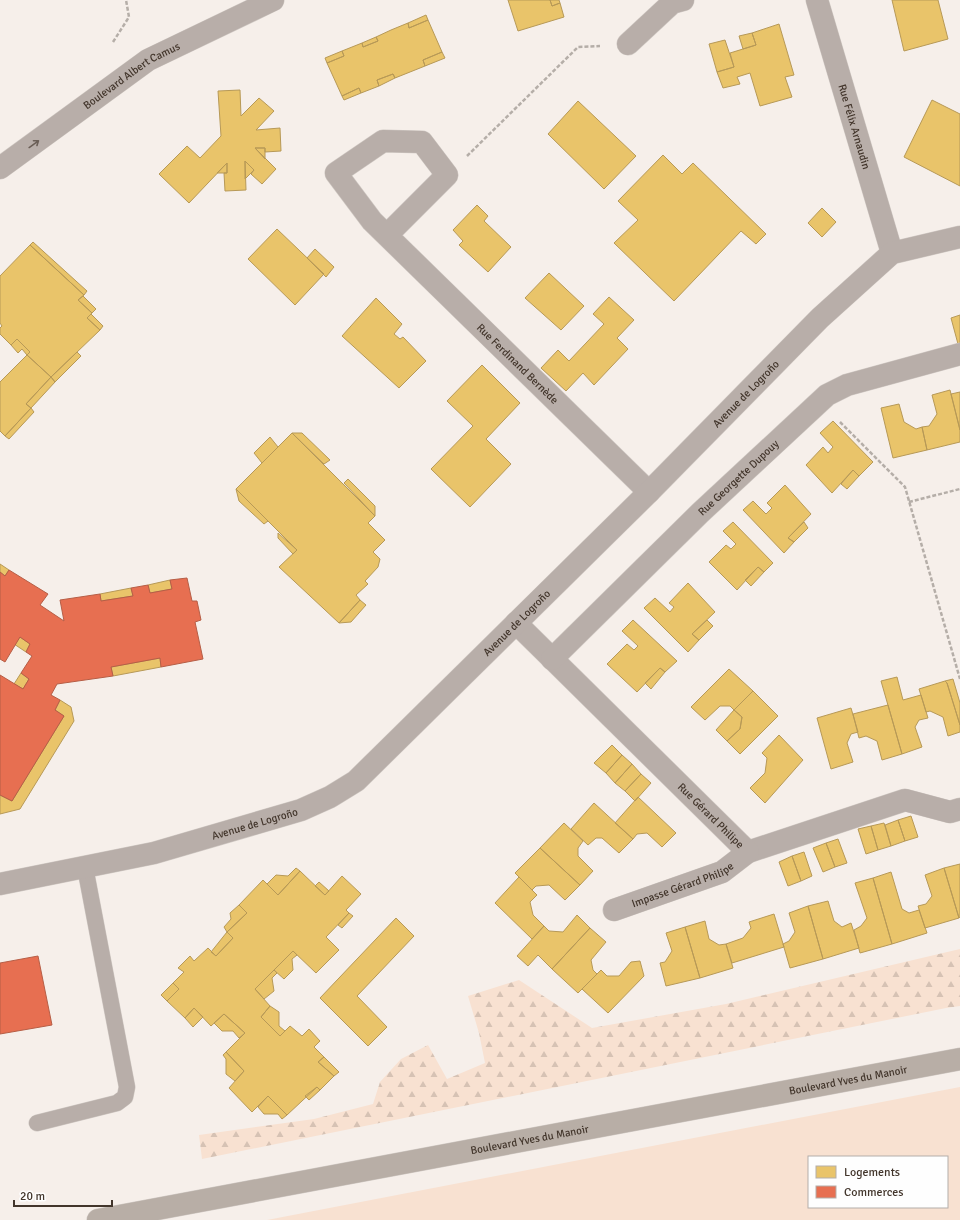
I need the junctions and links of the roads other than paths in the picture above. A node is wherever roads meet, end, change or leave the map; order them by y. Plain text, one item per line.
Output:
1 (273, 0) edge
2 (683, 0) edge
3 (818, 0) edge
4 (628, 44) road end
5 (1, 168) edge
6 (387, 235) junction
7 (960, 237) edge
8 (892, 253) junction
9 (960, 354) edge
10 (649, 492) junction
11 (516, 623) junction
12 (552, 659) junction
13 (960, 809) edge
14 (748, 852) junction
15 (85, 867) junction
16 (0, 884) edge
17 (614, 910) dead end
18 (960, 1059) edge
19 (37, 1123) dead end
20 (98, 1220) edge

5 -> 1 street, Boulevard Albert Camus
2 - 4 street
3 - 8 street, Rue Félix Arnaudin
6 - 6 street, Rue Ferdinand Bernède
6 - 10 street, Rue Ferdinand Bernède
7 - 8 street, Avenue de Logroño
8 - 10 street, Avenue de Logroño
9 - 12 street, Rue Georgette Dupouy
10 - 11 street, Avenue de Logroño
11 - 12 street, Rue Gérard Philipe
11 - 15 street, Avenue de Logroño
12 - 14 street, Rue Gérard Philipe
13 - 14 street, Rue Gérard Philipe
14 - 17 street, Impasse Gérard Philipe
15 - 16 street, Avenue de Logroño
15 - 19 lane
18 - 20 main road, Boulevard Yves du Manoir

